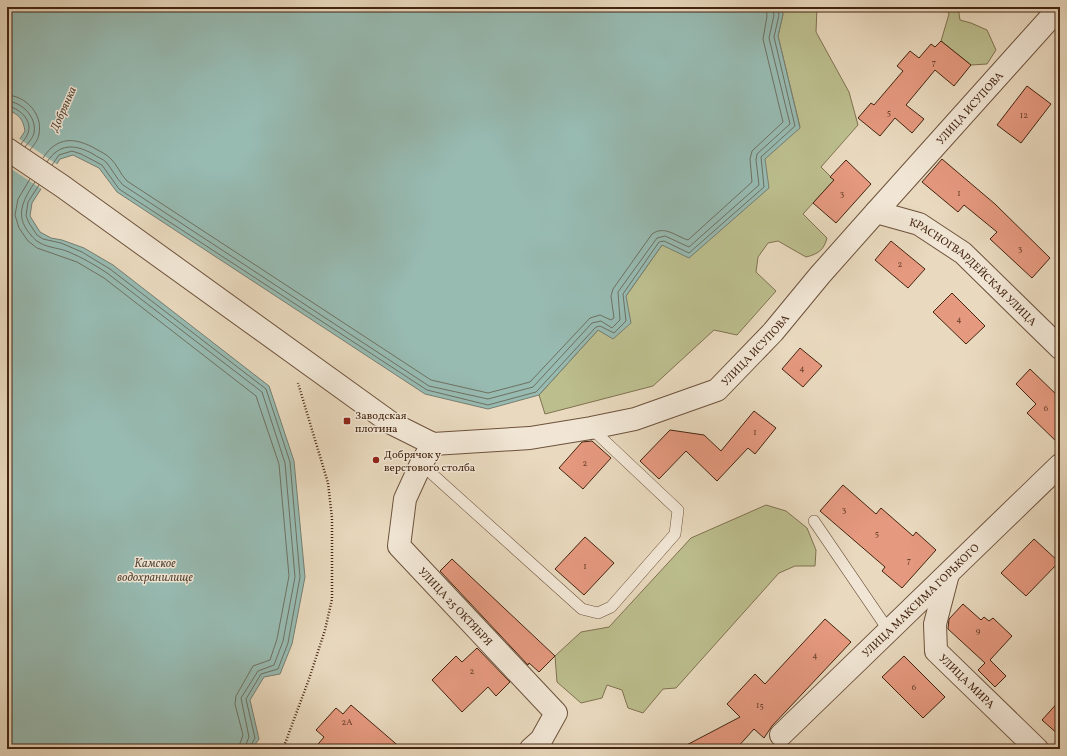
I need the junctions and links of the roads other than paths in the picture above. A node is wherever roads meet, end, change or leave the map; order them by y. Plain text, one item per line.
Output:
1 (1060, 7) edge
2 (7, 149) edge
3 (876, 212) junction
4 (1060, 348) edge
5 (591, 428) junction
6 (433, 444) junction
7 (421, 464) junction
8 (1060, 465) edge
9 (814, 520) dead end
10 (948, 574) junction
11 (889, 631) junction
12 (781, 735) dead end
13 (531, 749) edge
14 (1037, 749) edge

1 - 3 street, УЛИЦА ИСУПОВА
2 - 6 street
3 - 4 street, КРАСНОГВАРДЕЙСКАЯ УЛИЦА
3 - 5 street, УЛИЦА ИСУПОВА
5 - 6 street, УЛИЦА ИСУПОВА
5 - 7 lane
6 - 7 street, УЛИЦА 25 ОКТЯБРЯ
7 - 13 street, УЛИЦА 25 ОКТЯБРЯ
8 - 10 street, УЛИЦА МАКСИМА ГОРЬКОГО
9 - 11 lane
10 - 11 street, УЛИЦА МАКСИМА ГОРЬКОГО
10 - 14 street, УЛИЦА МИРА
11 - 12 street, УЛИЦА МАКСИМА ГОРЬКОГО

